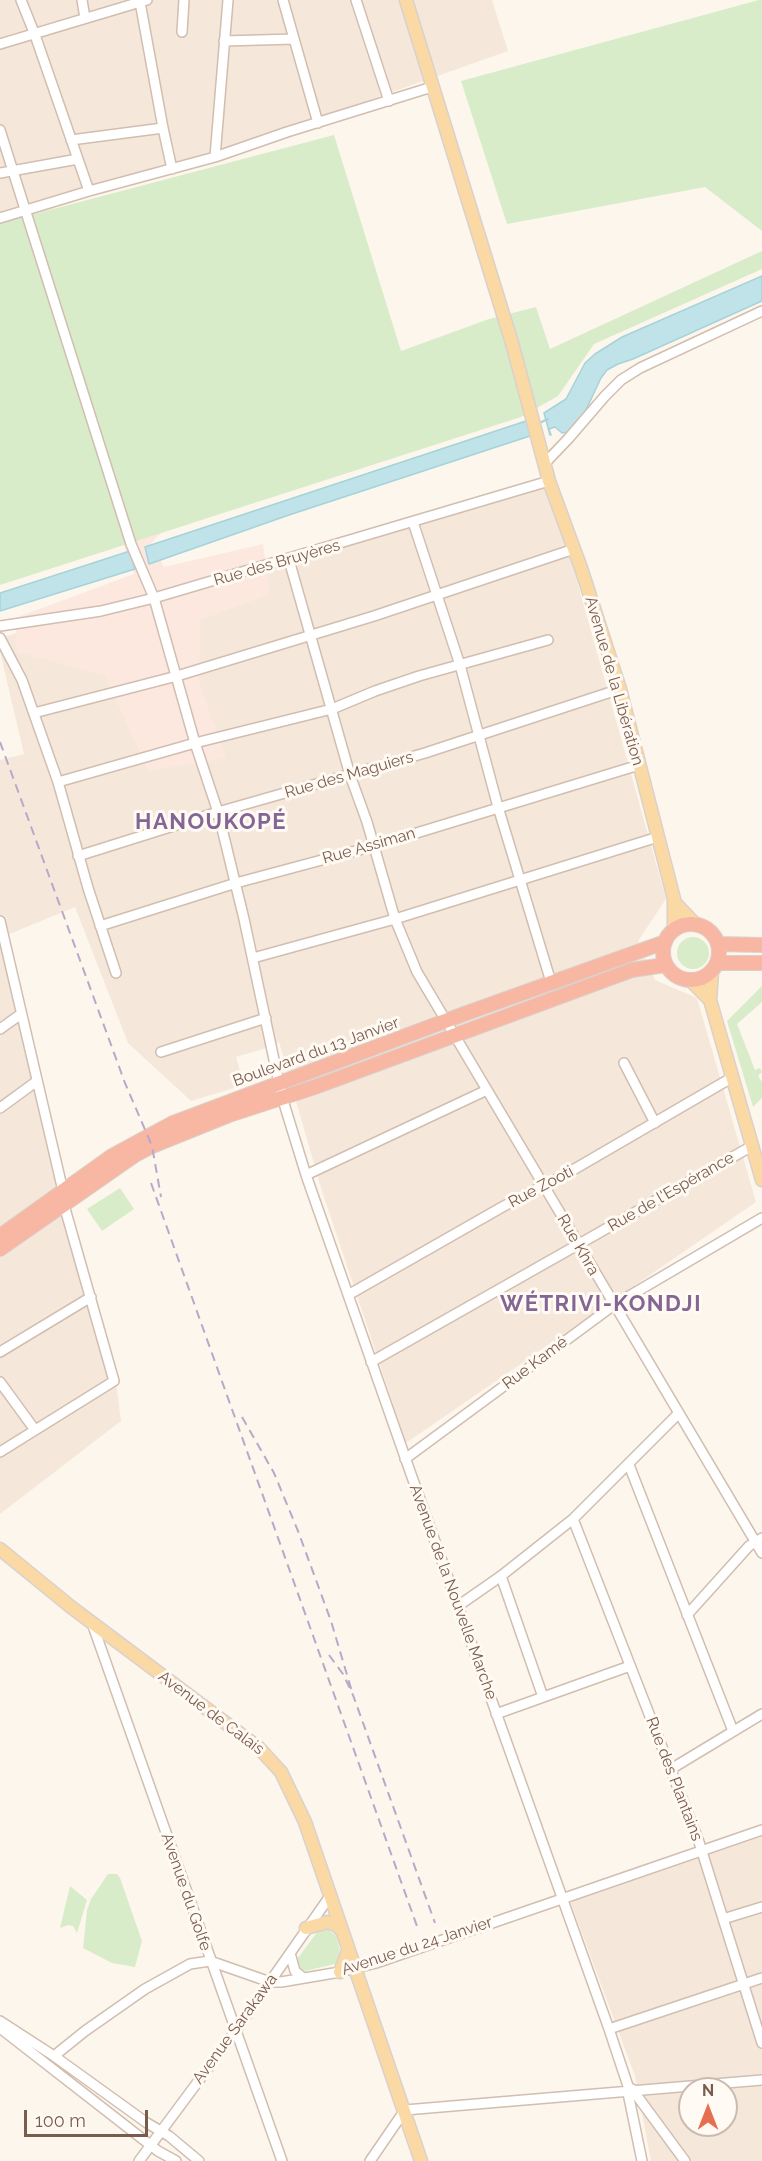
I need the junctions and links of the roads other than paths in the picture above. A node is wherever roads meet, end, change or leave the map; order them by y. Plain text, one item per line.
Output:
1 (21, 0) edge
2 (82, 0) edge
3 (184, 0) edge
4 (228, 0) edge
5 (283, 0) edge
6 (356, 0) edge
7 (406, 0) edge
8 (143, 1) edge
9 (85, 18) junction
10 (182, 33) dead end
11 (35, 35) junction
12 (294, 39) junction
13 (224, 41) junction
14 (0, 44) edge
15 (432, 87) junction
16 (389, 101) junction
17 (318, 123) junction
18 (163, 128) junction
19 (0, 130) edge
20 (71, 140) junction
21 (215, 157) junction
22 (78, 159) junction
23 (172, 169) junction
24 (13, 172) junction
25 (0, 173) edge
26 (89, 191) junction
27 (25, 211) junction
28 (0, 218) edge
29 (762, 311) edge
30 (546, 462) junction
31 (549, 481) junction
32 (413, 522) junction
33 (574, 549) junction
34 (289, 560) junction
35 (436, 594) junction
36 (154, 598) junction
37 (0, 626) edge
38 (311, 635) junction
39 (0, 638) edge
40 (548, 640) dead end
41 (460, 665) junction
42 (177, 676) junction
43 (620, 689) junction
44 (332, 709) junction
45 (34, 713) junction
46 (480, 735) junction
47 (195, 743) junction
48 (639, 765) junction
49 (350, 775) junction
50 (58, 782) junction
51 (498, 807) junction
52 (218, 812) junction
53 (658, 837) junction
54 (374, 846) junction
55 (78, 856) junction
56 (520, 881) junction
57 (236, 883) junction
58 (675, 903) junction
59 (395, 920) junction
60 (0, 921) edge
61 (696, 925) junction
62 (100, 926) junction
63 (674, 930) junction
64 (665, 942) junction
65 (718, 944) junction
66 (762, 945) edge
67 (3, 951) edge
68 (253, 958) junction
69 (762, 963) edge
70 (665, 965) junction
71 (715, 967) junction
72 (116, 973) dead end
73 (692, 981) junction
74 (551, 982) junction
75 (710, 1000) junction
76 (21, 1014) junction
77 (266, 1018) junction
78 (451, 1028) junction
79 (0, 1029) edge
80 (161, 1052) dead end
81 (624, 1064) dead end
82 (733, 1077) junction
83 (37, 1081) junction
84 (280, 1082) junction
85 (487, 1090) junction
86 (282, 1097) junction
87 (0, 1108) edge
88 (655, 1122) junction
89 (752, 1146) junction
90 (306, 1174) junction
91 (762, 1180) edge
92 (544, 1185) junction
93 (63, 1198) junction
94 (762, 1218) edge
95 (0, 1236) edge
96 (579, 1245) junction
97 (0, 1249) edge
98 (348, 1296) junction
99 (91, 1298) junction
100 (614, 1305) junction
101 (0, 1352) edge
102 (371, 1362) junction
103 (0, 1382) edge
104 (680, 1413) junction
105 (35, 1430) junction
106 (0, 1452) edge
107 (405, 1459) junction
108 (629, 1465) junction
109 (573, 1519) junction
110 (759, 1540) edge
111 (0, 1549) edge
112 (762, 1552) edge
113 (501, 1576) junction
114 (458, 1606) junction
115 (687, 1615) junction
116 (92, 1623) junction
117 (630, 1666) junction
118 (543, 1697) junction
119 (496, 1714) junction
120 (762, 1714) edge
121 (733, 1731) junction
122 (671, 1769) junction
123 (762, 1830) edge
124 (702, 1851) junction
125 (330, 1896) junction
126 (561, 1899) junction
127 (762, 1907) edge
128 (723, 1919) junction
129 (306, 1928) junction
130 (342, 1931) junction
131 (348, 1952) junction
132 (290, 1953) junction
133 (210, 1961) junction
134 (356, 1968) junction
135 (340, 1972) junction
136 (302, 1977) junction
137 (762, 1978) edge
138 (270, 1982) junction
139 (743, 1984) junction
140 (0, 2021) edge
141 (0, 2028) edge
142 (237, 2029) junction
143 (609, 2029) junction
144 (762, 2043) edge
145 (54, 2056) junction
146 (762, 2080) edge
147 (630, 2090) junction
148 (405, 2110) junction
149 (654, 2118) junction
150 (160, 2130) junction
151 (636, 2130) junction
152 (150, 2144) junction
153 (181, 2148) junction
154 (175, 2160) edge
155 (139, 2161) edge
156 (199, 2161) edge
157 (282, 2161) edge
158 (370, 2161) edge
159 (421, 2161) edge
160 (642, 2161) edge
161 (686, 2161) edge

1 - 11 street
2 - 9 street
3 - 10 street
4 - 13 street
5 - 12 street
6 - 16 street
7 - 15 main road, Avenue de la Libération
8 - 9 street
8 - 18 street
9 - 11 street
11 - 14 street
11 - 20 street
12 - 13 street
12 - 17 street
13 - 21 street
15 - 16 street
15 - 30 main road, Avenue de la Libération
16 - 17 street
17 - 21 street
18 - 20 street
18 - 23 street
19 - 24 street, Avenue de la Nouvelle Marche
20 - 22 street
21 - 23 street
22 - 24 street
22 - 26 street
23 - 26 street
24 - 25 street
24 - 27 street, Avenue de la Nouvelle Marche
26 - 27 street
27 - 28 street
27 - 36 street, Avenue de la Nouvelle Marche
29 - 30 street
30 - 31 main road, Avenue de la Libération
31 - 32 street, Rue des Bruyères
31 - 33 main road, Avenue de la Libération
32 - 34 street, Rue des Bruyères
32 - 35 street
33 - 35 street
33 - 43 main road, Avenue de la Libération
34 - 36 street, Rue des Bruyères
34 - 38 street, Rue Khra
35 - 38 street
35 - 41 street
36 - 37 street, Rue des Bruyères
36 - 42 street, Avenue de la Nouvelle Marche
38 - 42 street
38 - 44 street, Rue Khra
39 - 45 street
40 - 41 street
41 - 44 street
41 - 46 street
42 - 45 street
42 - 47 street, Avenue de la Nouvelle Marche
43 - 46 street, Rue des Maguiers
43 - 48 main road, Avenue de la Libération
44 - 47 street
44 - 49 street, Rue Khra
45 - 50 street
46 - 49 street, Rue des Maguiers
46 - 51 street
47 - 50 street
47 - 52 street, Avenue de la Nouvelle Marche
48 - 51 street, Rue Assiman
48 - 53 main road, Avenue de la Libération
49 - 52 street, Rue des Maguiers
49 - 54 street, Rue Khra
50 - 55 street
51 - 54 street, Rue Assiman
51 - 56 street
52 - 55 street, Rue des Maguiers
52 - 57 street, Avenue de la Nouvelle Marche
53 - 56 street
53 - 58 main road, Avenue de la Libération
54 - 57 street, Rue Assiman
54 - 59 street, Rue Khra
55 - 62 street
56 - 59 street
56 - 74 street
57 - 62 street, Rue Assiman
57 - 68 street, Avenue de la Nouvelle Marche
58 - 61 main road
58 - 63 main road
59 - 68 street
59 - 78 street, Rue Khra
60 - 67 street
61 - 63 highway
61 - 65 highway
62 - 72 street
63 - 64 highway
64 - 70 highway
64 - 74 highway, Boulevard du 13 Janvier
65 - 66 highway
65 - 71 highway
67 - 76 street
68 - 77 street, Avenue de la Nouvelle Marche
69 - 71 highway
70 - 73 highway
70 - 78 highway, Boulevard du 13 Janvier
71 - 73 highway
71 - 75 main road
73 - 75 main road
74 - 78 highway, Boulevard du 13 Janvier
75 - 82 main road
76 - 79 street
76 - 83 street
77 - 80 street
77 - 84 street, Avenue de la Nouvelle Marche
78 - 84 highway, Boulevard du 13 Janvier
78 - 85 street, Rue Khra
78 - 86 highway, Boulevard du 13 Janvier
81 - 88 street
82 - 88 street, Rue Zooti
82 - 89 main road
83 - 87 street
83 - 93 street
84 - 86 street, Avenue de la Nouvelle Marche
84 - 93 highway, Boulevard du 13 Janvier
85 - 90 street
85 - 92 street, Rue Khra
86 - 90 street, Avenue de la Nouvelle Marche
86 - 93 highway, Boulevard du 13 Janvier
88 - 92 street, Rue Zooti
89 - 91 main road
89 - 96 street, Rue de l'Espérance
90 - 98 street, Avenue de la Nouvelle Marche
92 - 96 street, Rue Khra
92 - 98 street, Rue Zooti
93 - 95 highway, Boulevard du 13 Janvier
93 - 97 highway, Boulevard du 13 Janvier
93 - 99 street
94 - 100 street, Rue Kamé
96 - 100 street, Rue Khra
96 - 102 street, Rue de l'Espérance
98 - 102 street, Avenue de la Nouvelle Marche
99 - 101 street
99 - 105 street
100 - 104 street, Rue Khra
100 - 107 street, Rue Kamé
102 - 107 street, Avenue de la Nouvelle Marche
103 - 105 street
104 - 108 street
104 - 110 street, Rue Khra
105 - 106 street
107 - 114 street, Avenue de la Nouvelle Marche
108 - 109 street
108 - 115 street
109 - 113 street
109 - 117 street, Rue des Plantains
110 - 112 street, Rue Khra
110 - 115 street
111 - 116 main road, Avenue de Calais
113 - 114 street
113 - 118 street
114 - 119 street, Avenue de la Nouvelle Marche
115 - 121 street
116 - 125 main road, Avenue de Calais
116 - 133 street, Avenue du Golfe
117 - 118 street
117 - 122 street, Rue des Plantains
118 - 119 street
119 - 126 street, Avenue de la Nouvelle Marche
120 - 121 street
121 - 122 street
122 - 124 street, Rue des Plantains
123 - 124 street
124 - 126 street, Avenue du 24 Janvier
124 - 128 street, Rue des Plantains
125 - 129 street, Avenue Sarakawa
125 - 130 main road, Avenue de Calais
126 - 134 street, Avenue du 24 Janvier
126 - 143 street, Avenue de la Nouvelle Marche
127 - 128 street
128 - 139 street, Rue des Plantains
129 - 130 main road
129 - 132 street, Avenue Sarakawa
130 - 131 main road, Avenue de Calais
131 - 134 main road, Avenue de Calais
131 - 135 main road
132 - 136 street
132 - 138 street, Avenue Sarakawa
133 - 138 street
133 - 142 street, Avenue du Golfe
133 - 145 street
134 - 135 street, Avenue du 24 Janvier
134 - 148 main road, Avenue de Calais
135 - 136 street, Avenue du 24 Janvier
136 - 138 street, Avenue du 24 Janvier
137 - 139 street
138 - 142 street, Avenue Sarakawa
139 - 143 street
139 - 144 street, Rue des Plantains
140 - 145 street
141 - 152 street
142 - 150 street, Avenue Sarakawa
142 - 157 street, Avenue du Golfe
143 - 147 street, Avenue de la Nouvelle Marche
145 - 150 street
146 - 147 street
147 - 148 street
147 - 149 street
147 - 151 street
148 - 158 street
148 - 159 main road, Avenue de Calais
149 - 151 street
149 - 161 street
150 - 152 street, Avenue Sarakawa
150 - 153 street
151 - 160 street
152 - 154 street
152 - 155 street, Avenue Sarakawa
153 - 154 street
153 - 156 street

